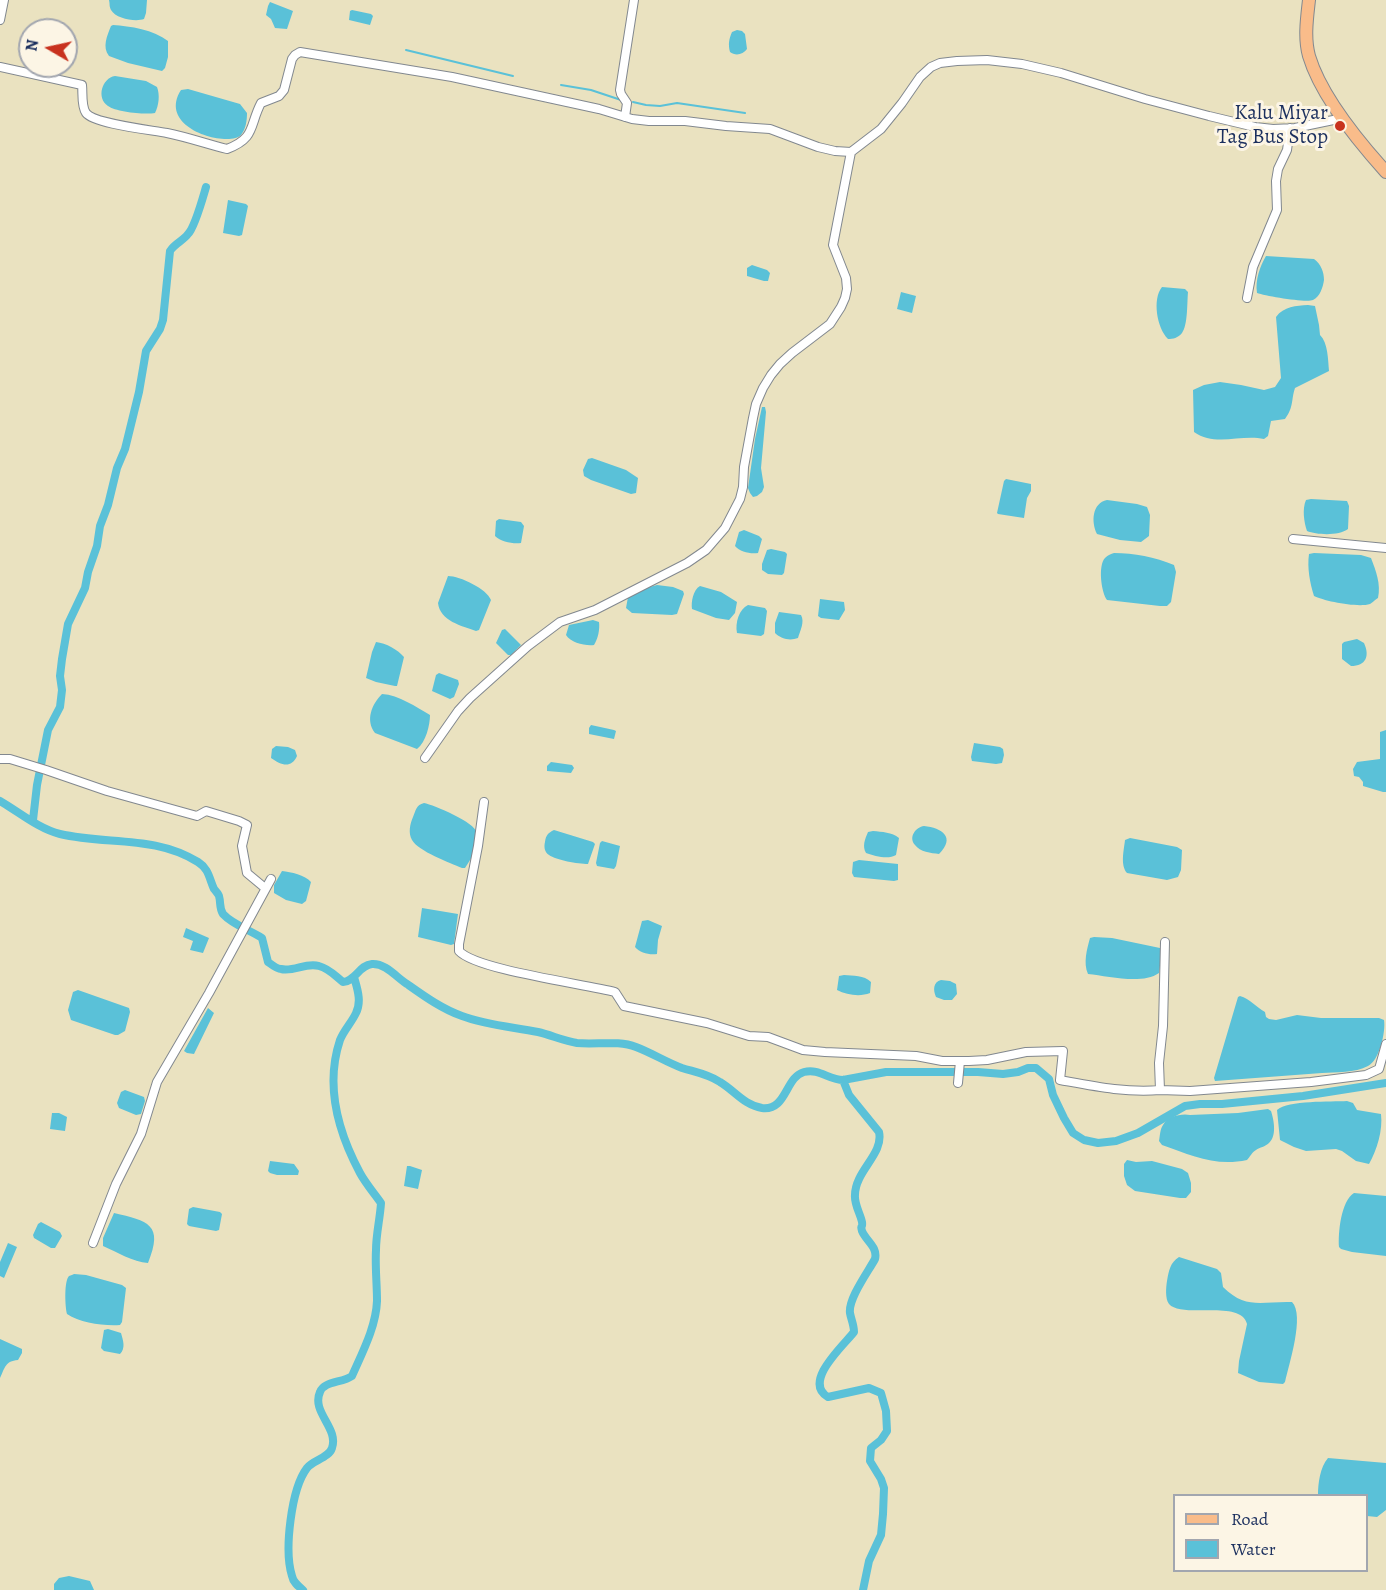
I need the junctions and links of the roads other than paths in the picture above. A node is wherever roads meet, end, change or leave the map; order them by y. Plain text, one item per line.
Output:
1 (4, 0) edge
2 (634, 0) edge
3 (1309, 0) edge
4 (0, 20) edge
5 (0, 67) edge
6 (625, 117) junction
7 (1343, 118) junction
8 (1290, 129) junction
9 (851, 152) junction
10 (1386, 172) edge
11 (1247, 298) dead end
12 (1293, 539) dead end
13 (1386, 548) edge
14 (425, 758) dead end
15 (0, 759) edge
16 (484, 802) dead end
17 (270, 879) dead end
18 (265, 888) junction
19 (1165, 942) dead end
20 (1386, 1044) edge
21 (960, 1061) junction
22 (958, 1083) dead end
23 (1160, 1090) junction
24 (93, 1243) dead end

1 - 4 street
2 - 6 street
3 - 7 main road
5 - 6 street
6 - 9 street
7 - 8 street
7 - 10 main road
8 - 9 street
8 - 11 street
9 - 14 street
12 - 13 street
15 - 18 street
16 - 21 street
17 - 18 street
18 - 24 street
19 - 23 street
20 - 23 street
21 - 22 street
21 - 23 street

